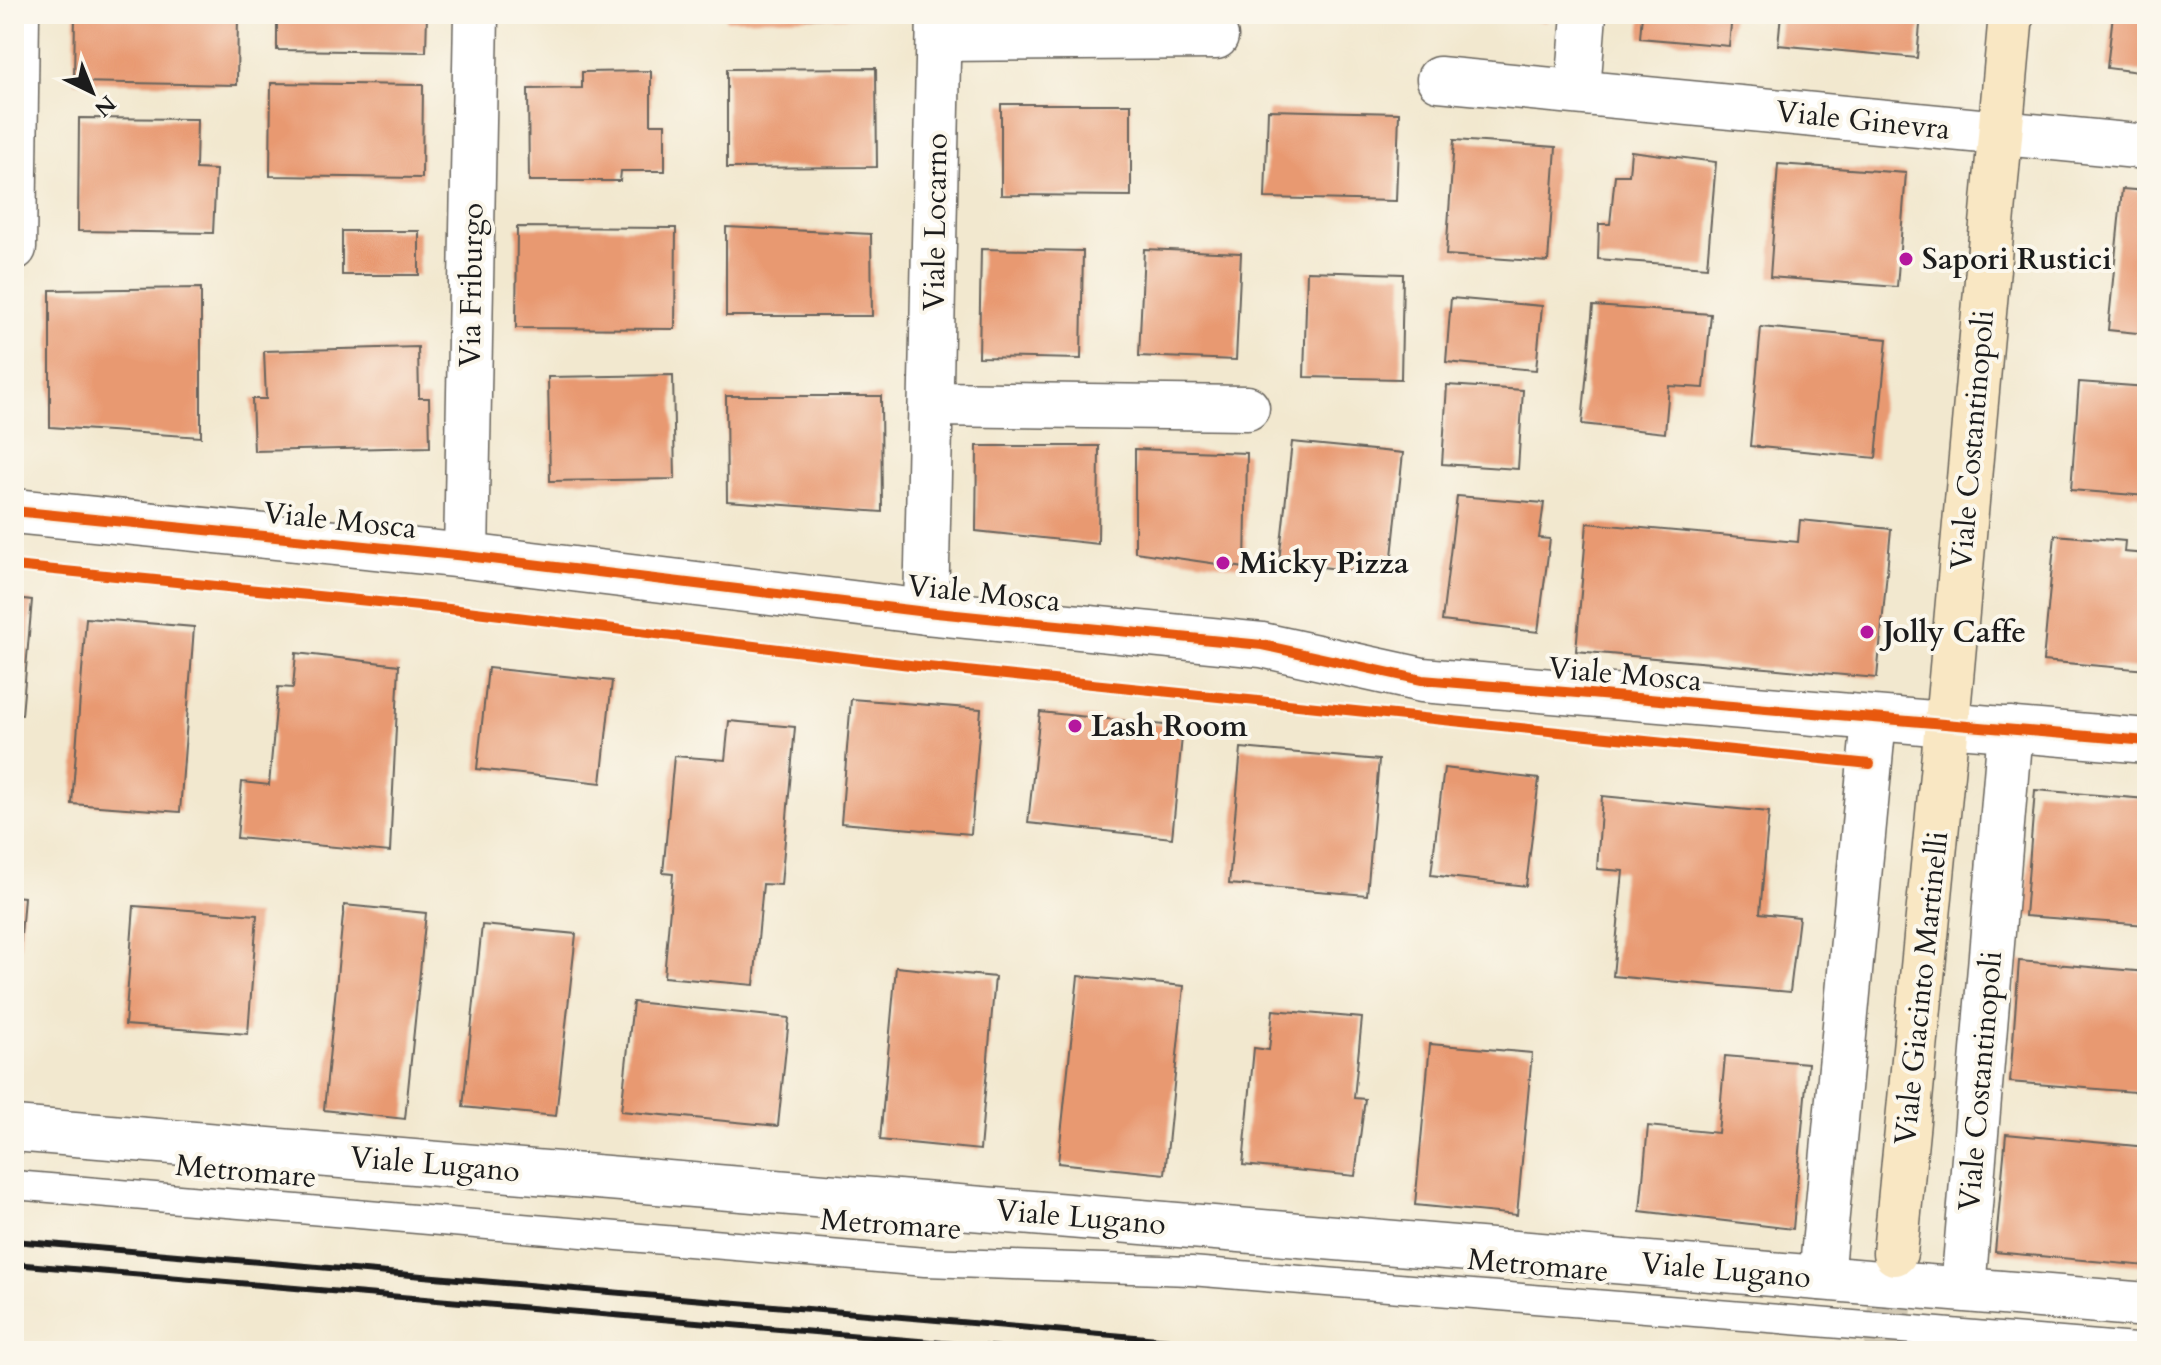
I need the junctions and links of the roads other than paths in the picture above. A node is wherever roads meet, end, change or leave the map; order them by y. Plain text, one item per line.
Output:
1 (17, 14) edge
2 (476, 14) edge
3 (1584, 14) edge
4 (2011, 14) edge
5 (939, 26) edge
6 (1216, 37) dead end
7 (1439, 79) dead end
8 (1578, 91) junction
9 (1999, 134) junction
10 (2147, 147) edge
11 (14, 248) edge
12 (932, 404) junction
13 (1247, 408) dead end
14 (14, 511) edge
15 (466, 556) junction
16 (926, 612) junction
17 (1874, 719) junction
18 (1947, 723) junction
19 (2010, 729) junction
20 (2147, 741) edge
21 (14, 1129) edge
22 (14, 1185) edge
23 (1895, 1253) tunnel mouth
24 (1821, 1278) junction
25 (1963, 1289) junction
26 (2147, 1305) edge
27 (2147, 1349) edge

1 - 11 street
2 - 15 street, Via Friburgo
3 - 8 street
4 - 9 street, Viale Costantinopoli
5 - 6 street, Viale Locarno
5 - 12 street, Viale Locarno
7 - 8 street, Viale Ginevra
8 - 9 street, Viale Ginevra
9 - 10 street, Viale Ginevra
9 - 18 street, Viale Costantinopoli
12 - 13 street
12 - 16 street, Viale Locarno
14 - 15 street, Viale Mosca
15 - 16 street, Viale Mosca
16 - 17 street, Viale Mosca
17 - 18 street, Viale Mosca
17 - 24 street
18 - 19 street, Viale Mosca
18 - 23 street, Viale Giacinto Martinelli
19 - 20 street, Viale Mosca
19 - 25 street, Viale Costantinopoli
21 - 24 street, Viale Lugano
22 - 27 lane, Metromare
24 - 25 street, Viale Lugano
25 - 26 street, Viale Lugano

